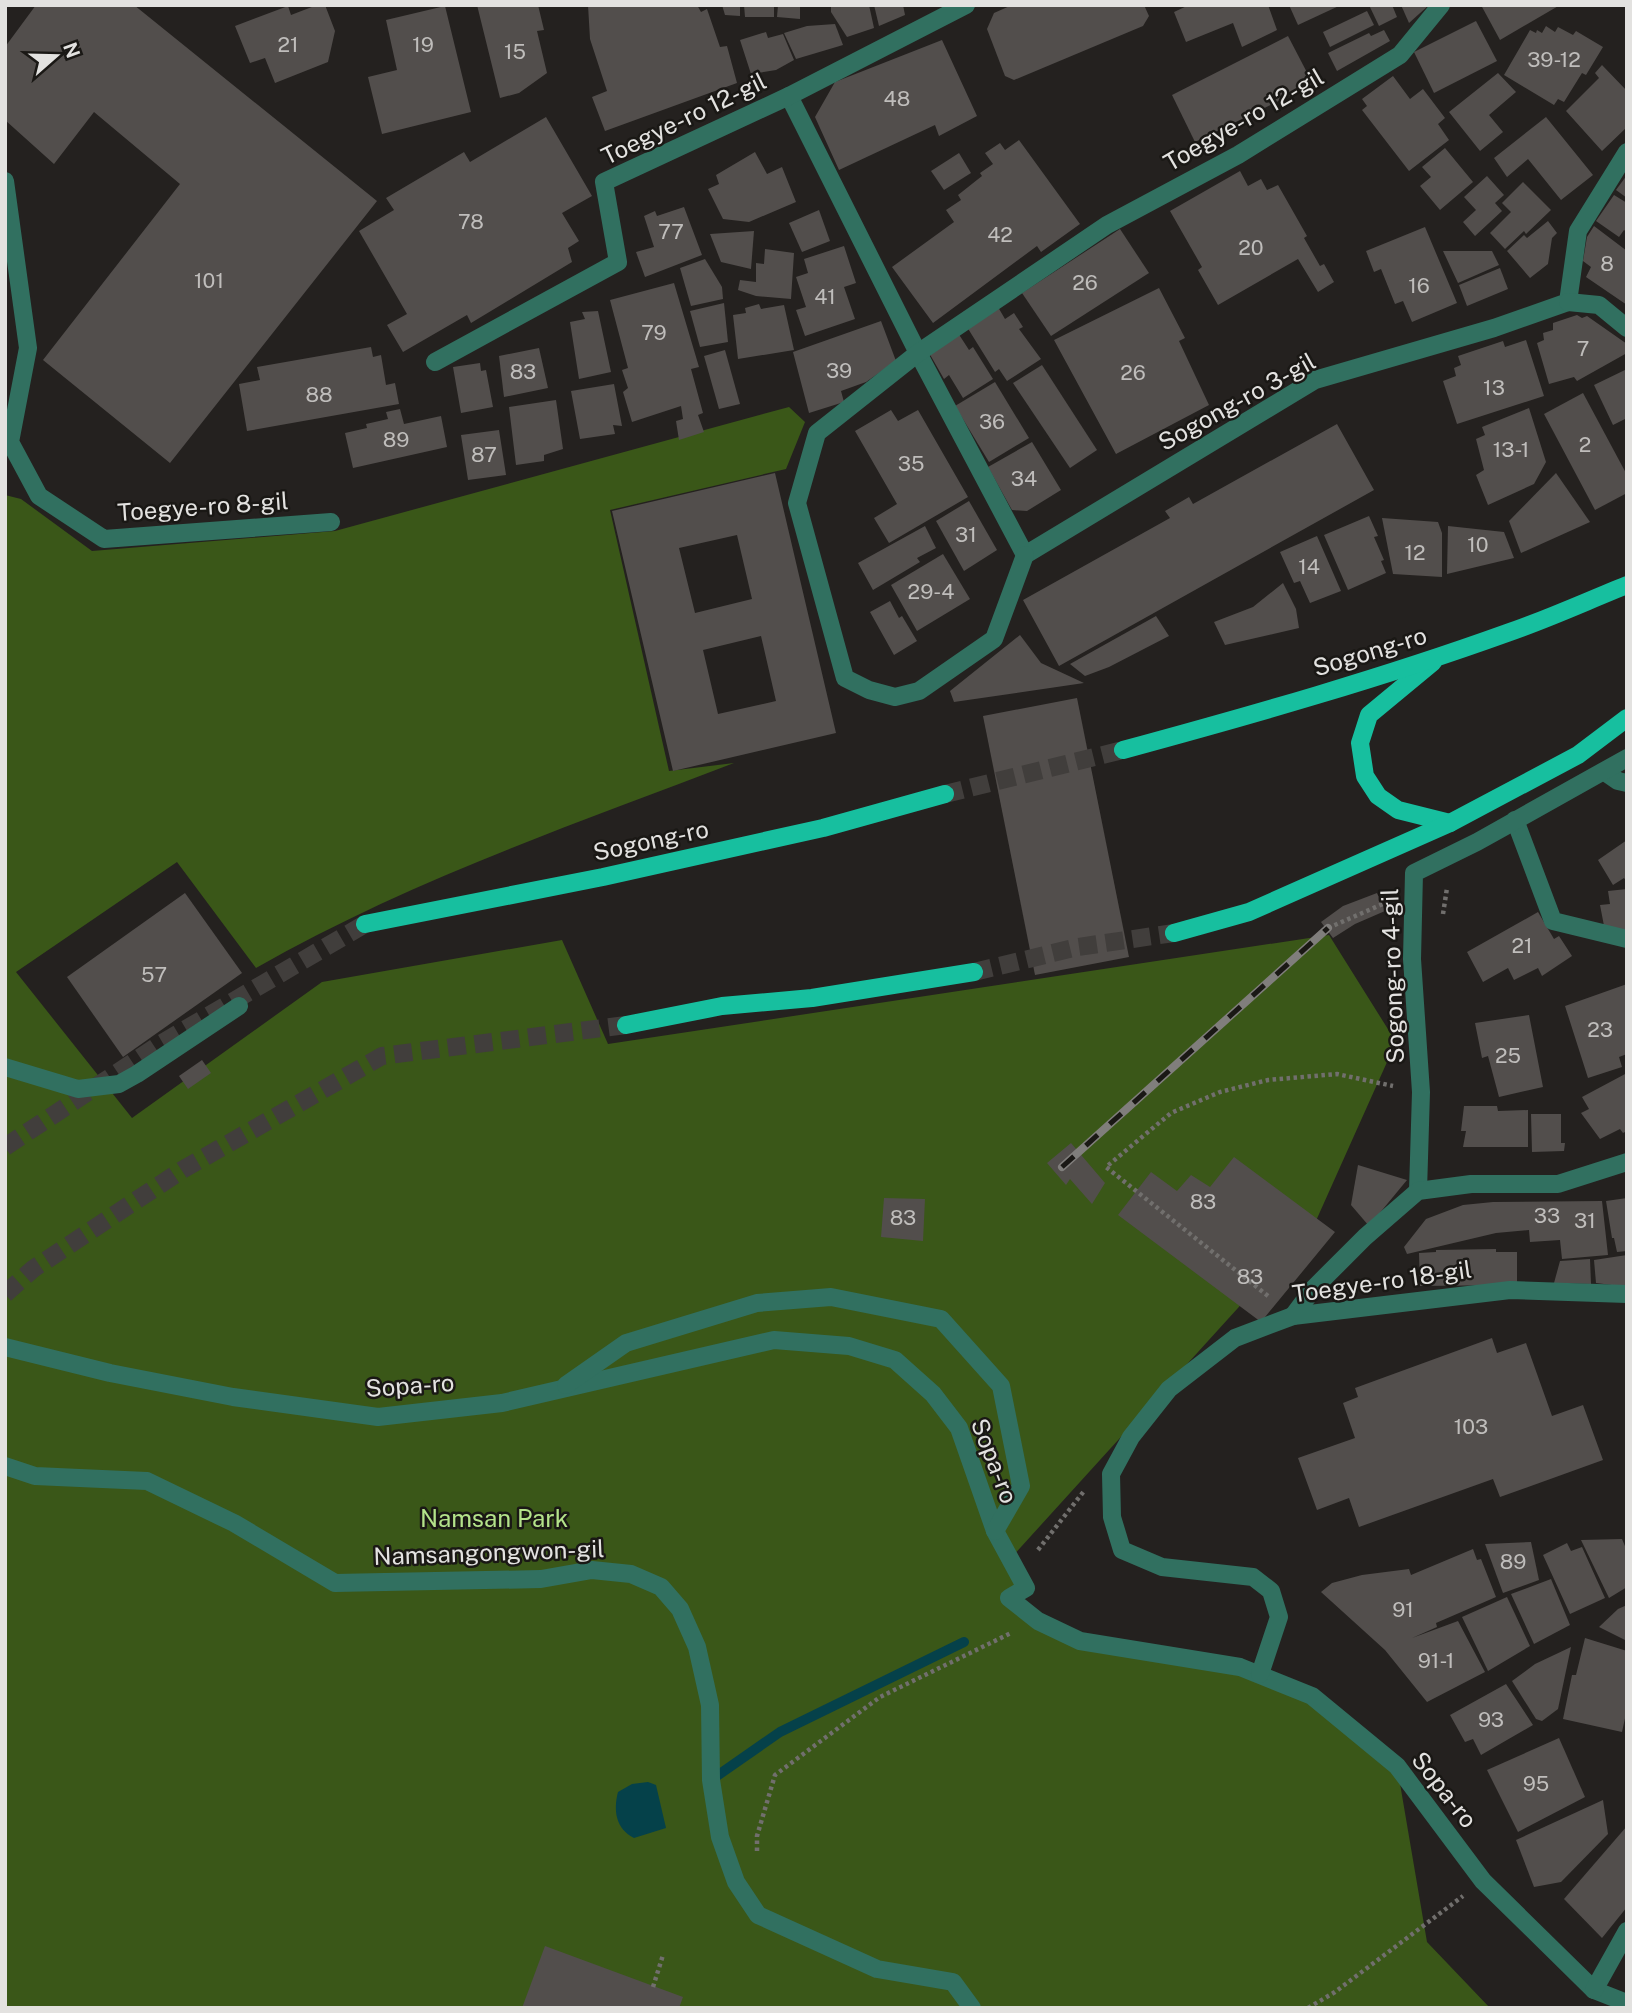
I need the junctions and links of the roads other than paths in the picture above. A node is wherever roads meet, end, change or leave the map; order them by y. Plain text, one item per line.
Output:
1 (966, 5) edge
2 (1441, 5) edge
3 (940, 11) edge
4 (789, 96) junction
5 (1627, 152) edge
6 (5, 181) edge
7 (1568, 302) junction
8 (1627, 328) edge
9 (918, 353) junction
10 (435, 362) dead end
11 (331, 522) dead end
12 (1025, 555) junction
13 (1627, 585) edge
14 (1441, 656) junction
15 (1627, 718) edge
16 (1123, 750) tunnel mouth
17 (1627, 758) edge
18 (1605, 772) junction
19 (1627, 783) edge
20 (945, 794) tunnel mouth
21 (1515, 820) junction
22 (1450, 823) junction
23 (365, 924) tunnel mouth
24 (1174, 933) tunnel mouth
25 (1627, 939) edge
26 (974, 972) tunnel mouth
27 (239, 1006) dead end
28 (626, 1025) tunnel mouth
29 (5, 1068) edge
30 (1627, 1162) edge
31 (1418, 1191) junction
32 (1627, 1294) edge
33 (1293, 1316) junction
34 (5, 1347) edge
35 (557, 1392) junction
36 (5, 1466) edge
37 (995, 1531) junction
38 (1260, 1674) junction
39 (1627, 1931) edge
40 (1594, 1990) junction
41 (1627, 2003) edge
42 (972, 2008) edge

1 - 3 street, Toegye-ro 12-gil
2 - 9 street, Toegye-ro 12-gil
3 - 4 street, Toegye-ro 12-gil
4 - 9 street
4 - 10 street, Toegye-ro 12-gil
5 - 7 street
6 - 11 street, Toegye-ro 8-gil
7 - 8 street, Sogong-ro 3-gil
7 - 12 street, Sogong-ro 3-gil
9 - 12 street
9 - 12 street
13 - 14 main road, Sogong-ro
14 - 16 main road, Sogong-ro
14 - 22 main road
15 - 22 main road
17 - 18 street, Sogong-ro 4-gil
18 - 19 street
18 - 21 street, Sogong-ro 4-gil
20 - 23 main road, Sogong-ro
21 - 25 street
21 - 31 street, Sogong-ro 4-gil
22 - 24 main road
26 - 28 main road
27 - 29 street
30 - 31 street
31 - 33 street
32 - 33 street, Toegye-ro 18-gil
33 - 38 street, Toegye-ro 18-gil
34 - 35 street, Sopa-ro
35 - 37 street, Sopa-ro
35 - 37 street
36 - 42 street, Namsangongwon-gil
37 - 38 street, Sopa-ro
38 - 40 street, Sopa-ro
39 - 40 street
40 - 41 street, Sopa-ro

